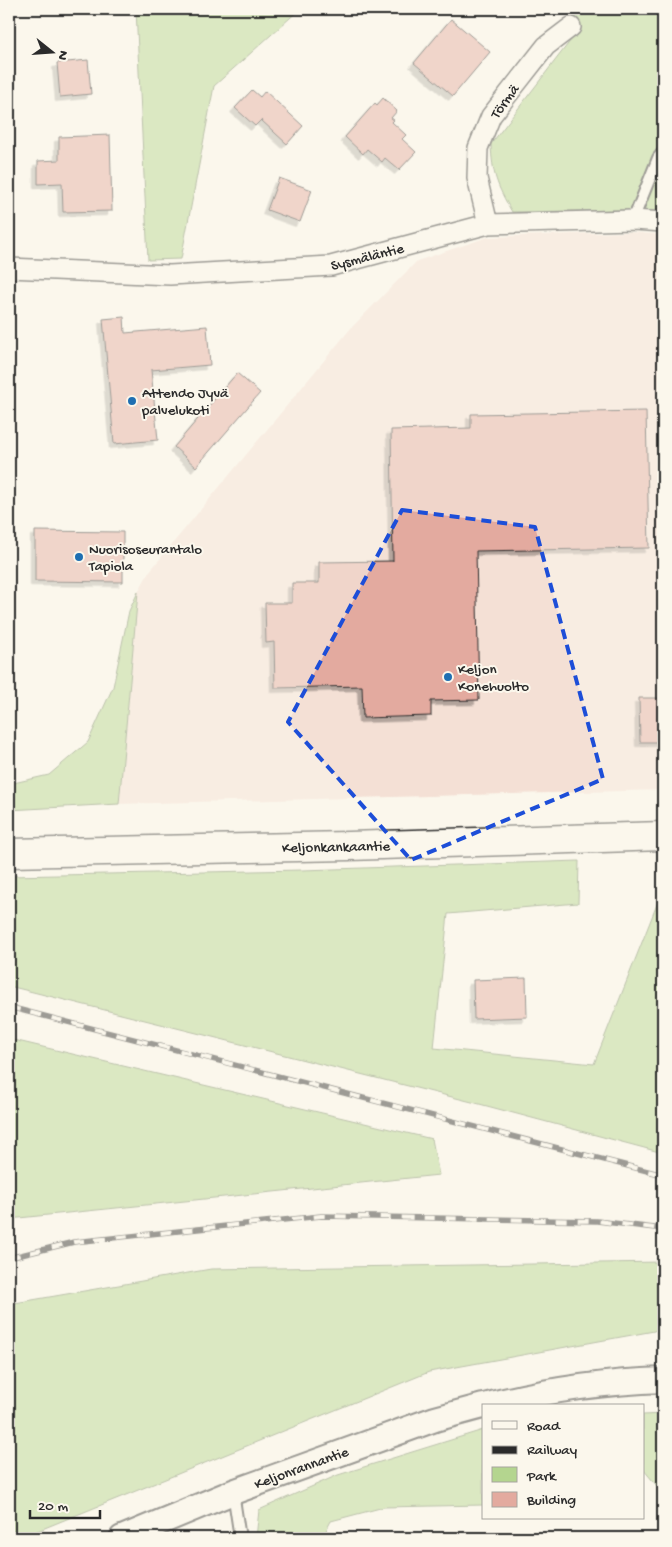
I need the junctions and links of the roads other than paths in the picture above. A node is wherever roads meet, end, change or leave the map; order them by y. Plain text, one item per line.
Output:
1 (571, 28) dead end
2 (663, 152) edge
3 (633, 220) junction
4 (663, 222) edge
5 (488, 224) junction
6 (9, 268) edge
7 (663, 836) edge
8 (9, 853) edge
9 (663, 1380) edge
10 (494, 1404) edge
11 (482, 1407) edge
12 (233, 1492) junction
13 (122, 1538) edge
14 (240, 1538) edge

1 - 5 street, Törmä
2 - 3 lane
3 - 4 street, Sysmäläntie
3 - 5 street, Sysmäläntie
5 - 6 street, Sysmäläntie
7 - 8 main road, Keljonkankaantie
9 - 10 street, Keljonrannantie
11 - 12 street, Keljonrannantie
12 - 13 street, Keljonrannantie
12 - 14 lane

